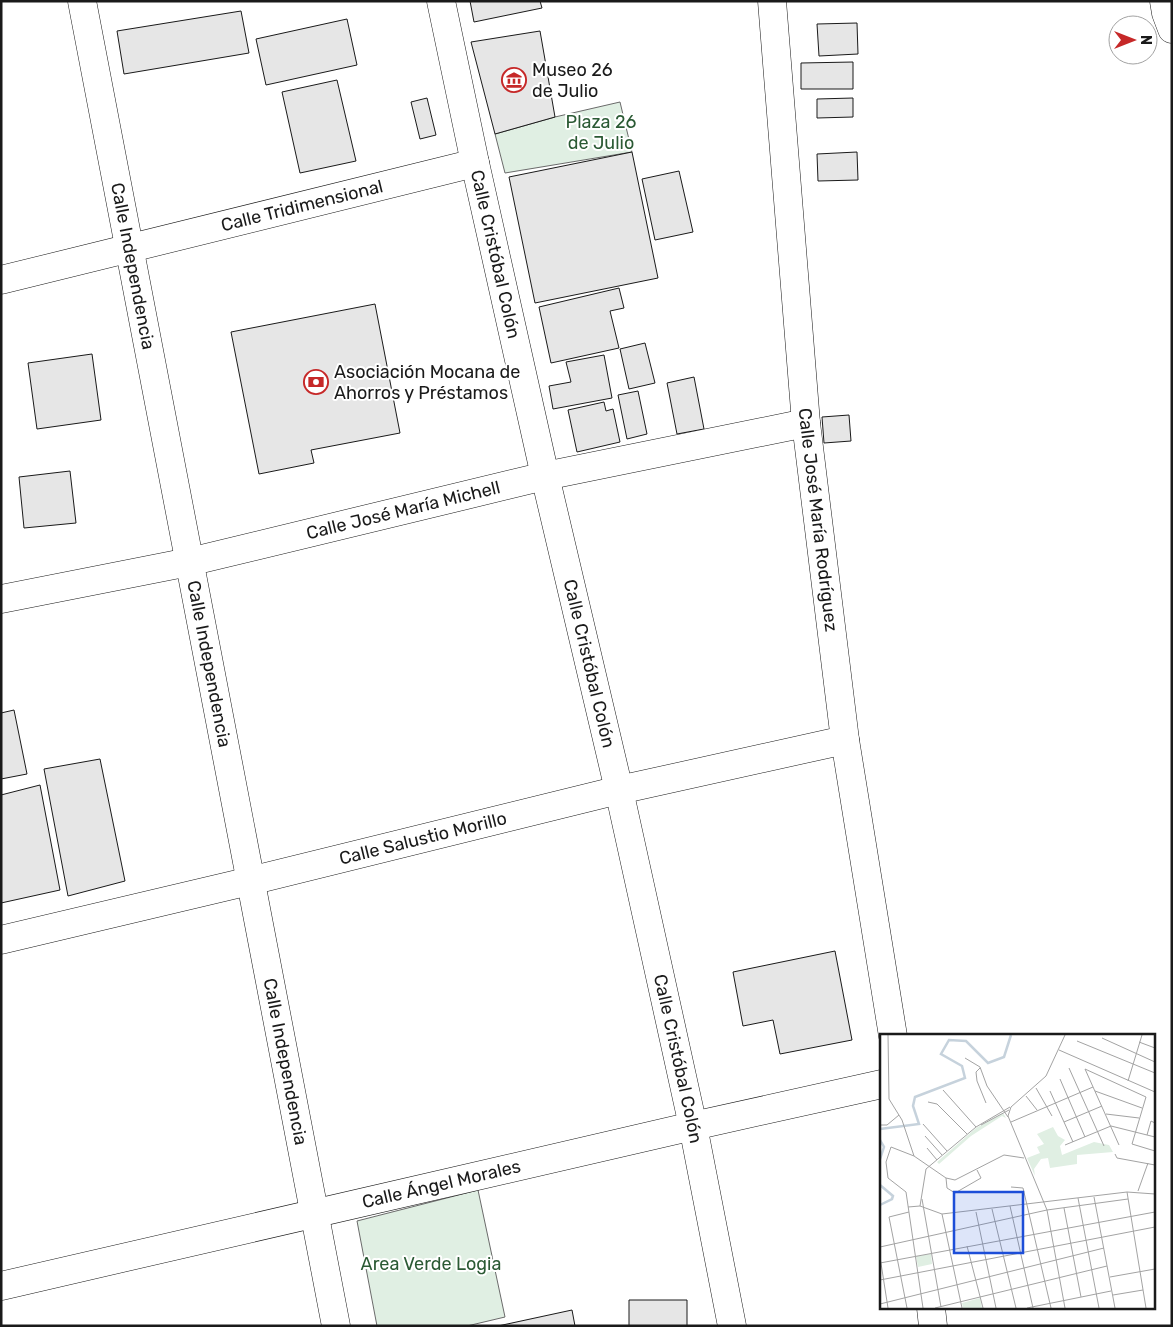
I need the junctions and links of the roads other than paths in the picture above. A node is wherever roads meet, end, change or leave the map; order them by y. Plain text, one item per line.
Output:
1 (82, 1) edge
2 (441, 1) edge
3 (772, 1) edge
4 (1164, 1) edge
5 (1172, 29) edge
6 (475, 163) junction
7 (128, 248) junction
8 (1, 280) edge
9 (806, 424) junction
10 (545, 476) junction
11 (189, 562) junction
12 (1, 600) edge
13 (845, 740) junction
14 (618, 790) junction
15 (250, 881) junction
16 (1, 940) edge
17 (892, 1034) edge
18 (880, 1084) edge
19 (692, 1126) junction
20 (314, 1214) junction
21 (1, 1286) edge
22 (930, 1310) edge
23 (336, 1326) edge
24 (732, 1326) edge
25 (933, 1326) edge

1 - 7 street, Calle Independencia
2 - 6 street, Calle Cristóbal Colón
3 - 9 street, Calle José María Rodríguez
4 - 5 street
6 - 7 street, Calle Tridimensional
6 - 10 street, Calle Cristóbal Colón
7 - 8 street, Calle Tridimensional
7 - 11 street, Calle Independencia
9 - 10 street, Calle José María Michell
9 - 13 street, Calle José María Rodríguez
10 - 11 street, Calle José María Michell
10 - 14 street, Calle Cristóbal Colón
11 - 12 street, Calle José María Michell
11 - 15 street, Calle Independencia
13 - 14 street, Calle Salustio Morillo
13 - 17 street, Calle José María Rodríguez
14 - 15 street, Calle Salustio Morillo
14 - 19 street, Calle Cristóbal Colón
15 - 16 street, Calle Salustio Morillo
15 - 20 street, Calle Independencia
18 - 19 street, Calle Ángel Morales
19 - 20 street, Calle Ángel Morales
19 - 24 street, Calle Cristóbal Colón
20 - 21 street, Calle Ángel Morales
20 - 23 street, Calle Independencia
22 - 25 street

